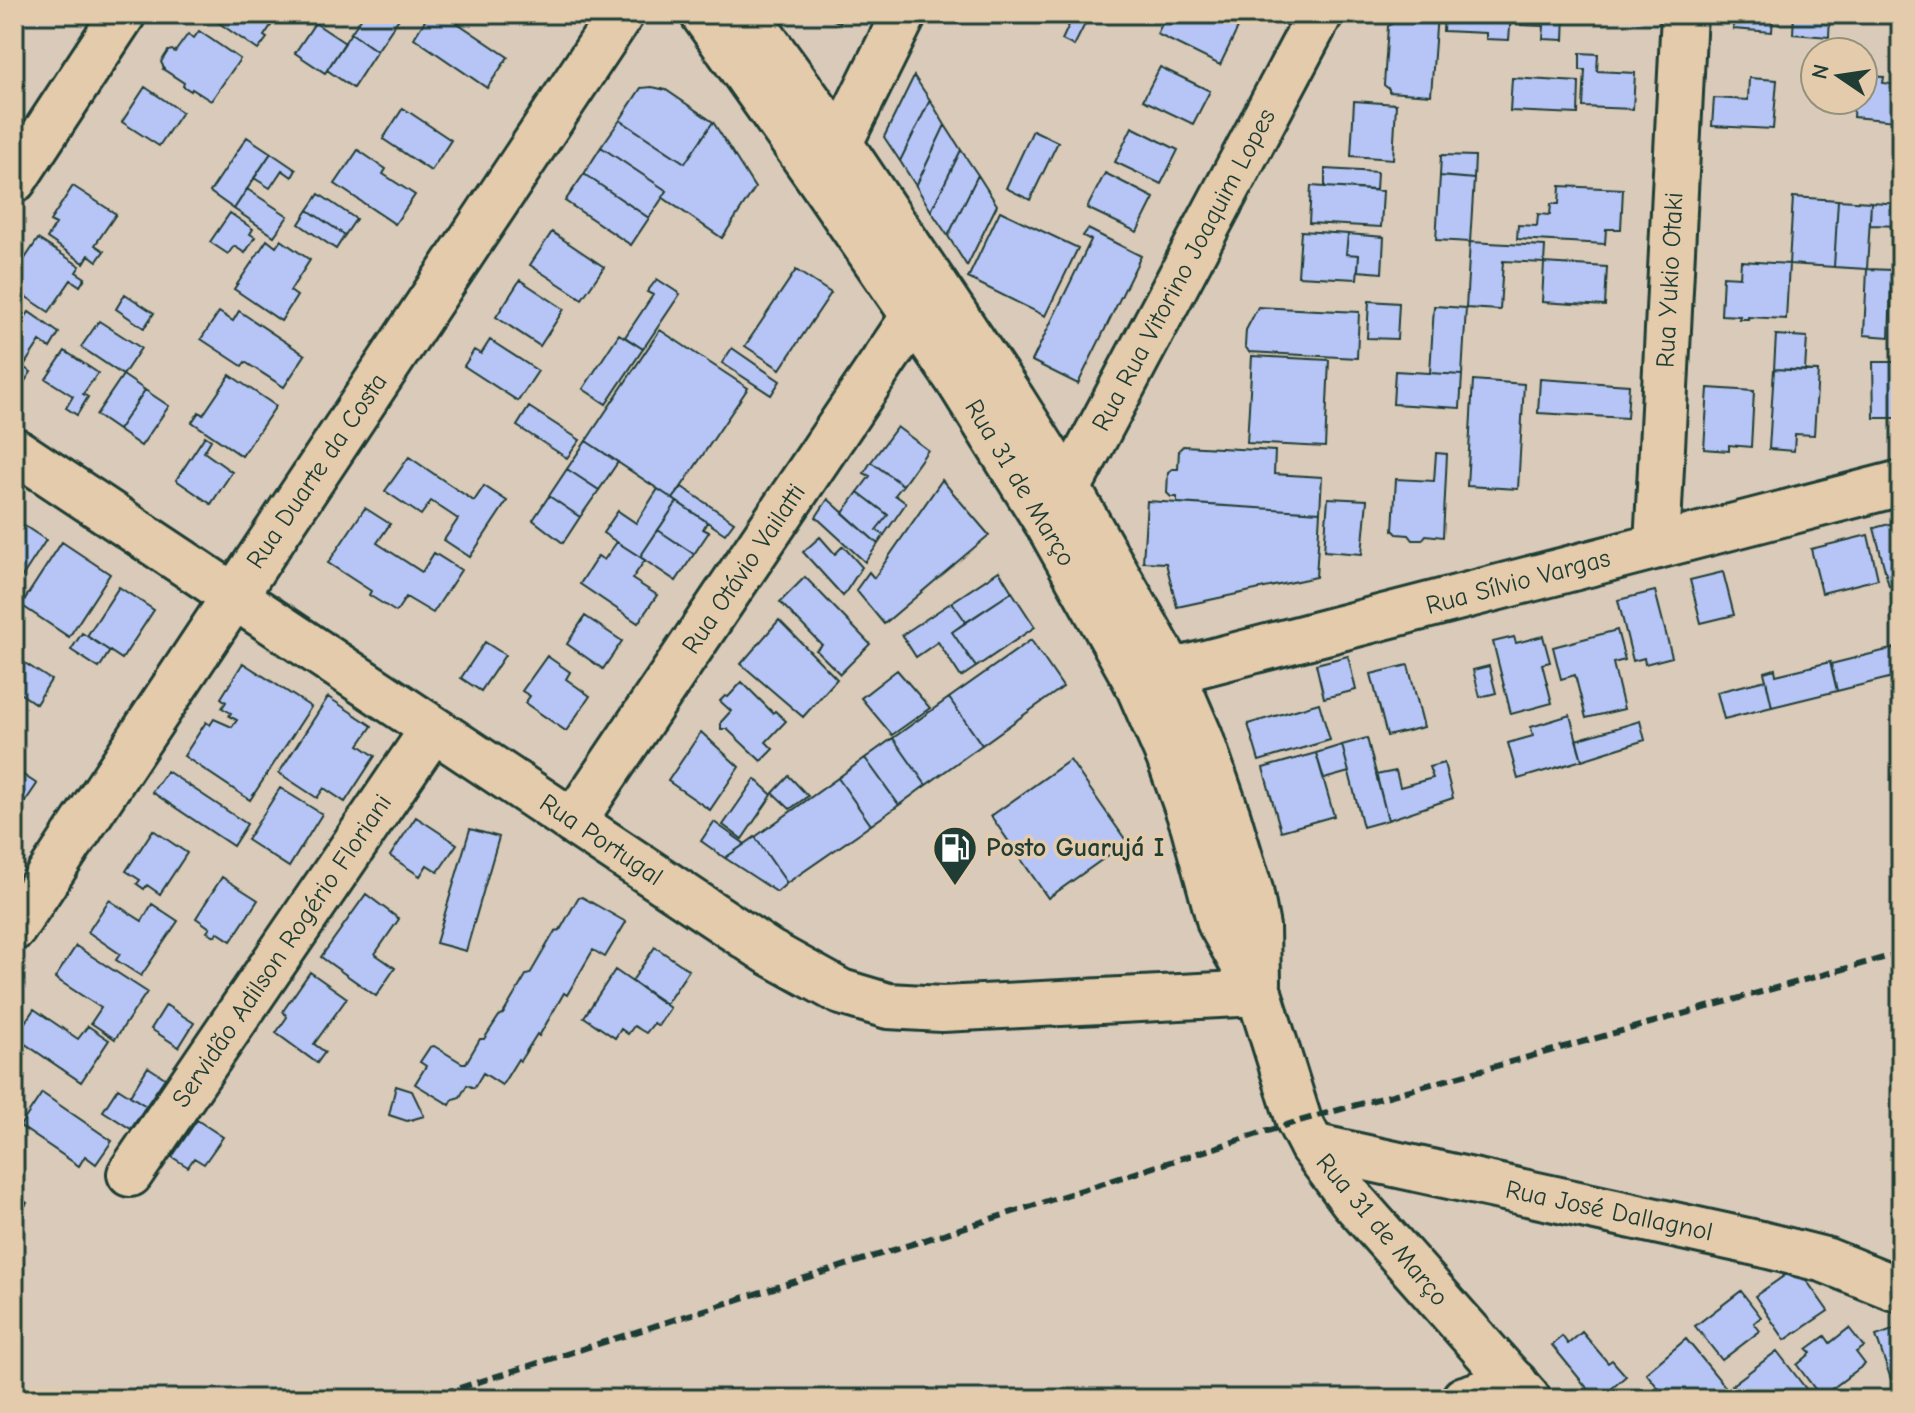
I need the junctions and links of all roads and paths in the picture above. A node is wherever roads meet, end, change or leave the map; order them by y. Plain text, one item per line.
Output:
1 (123, 14) edge
2 (621, 14) edge
3 (703, 14) edge
4 (746, 14) edge
5 (904, 14) edge
6 (1320, 14) edge
7 (1684, 14) edge
8 (839, 142) junction
9 (14, 180) edge
10 (821, 181) junction
11 (914, 316) junction
12 (14, 450) edge
13 (1901, 483) edge
14 (1068, 488) junction
15 (1049, 526) junction
16 (1657, 546) junction
17 (234, 596) junction
18 (1154, 676) junction
19 (433, 729) junction
20 (573, 822) junction
21 (14, 928) edge
22 (1259, 993) junction
23 (1312, 1146) junction
24 (130, 1174) dead end
25 (1901, 1288) edge
26 (1521, 1391) edge
27 (1464, 1399) edge

1 - 9 street
2 - 17 street, Rua Duarte da Costa
3 - 10 street, Rua 31 de Março
4 - 8 street, Rua 31 de Março
5 - 8 street
6 - 14 street, Rua Rua Vitorino Joaquim Lopes
7 - 16 street, Rua Yukio Otaki
8 - 10 street
8 - 14 street, Rua 31 de Março
10 - 11 street, Rua 31 de Março
11 - 15 street, Rua 31 de Março
11 - 20 street, Rua Otávio Vailatti
12 - 17 street, Rua Portugal
13 - 16 street, Rua Sílvio Vargas
14 - 15 street, Rua Rua Vitorino Joaquim Lopes
14 - 18 street, Rua 31 de Março
15 - 18 street, Rua 31 de Março
16 - 18 street, Rua Sílvio Vargas
17 - 19 street, Rua Portugal
17 - 21 street, Rua Duarte da Costa
18 - 22 street, Rua 31 de Março
19 - 20 street, Rua Portugal
19 - 24 street, Servidão Adilson Rogério Floriani
20 - 22 street, Rua Portugal
22 - 23 street, Rua 31 de Março
23 - 25 street, Rua José Dallagnol
23 - 26 street, Rua 31 de Março
26 - 27 street

